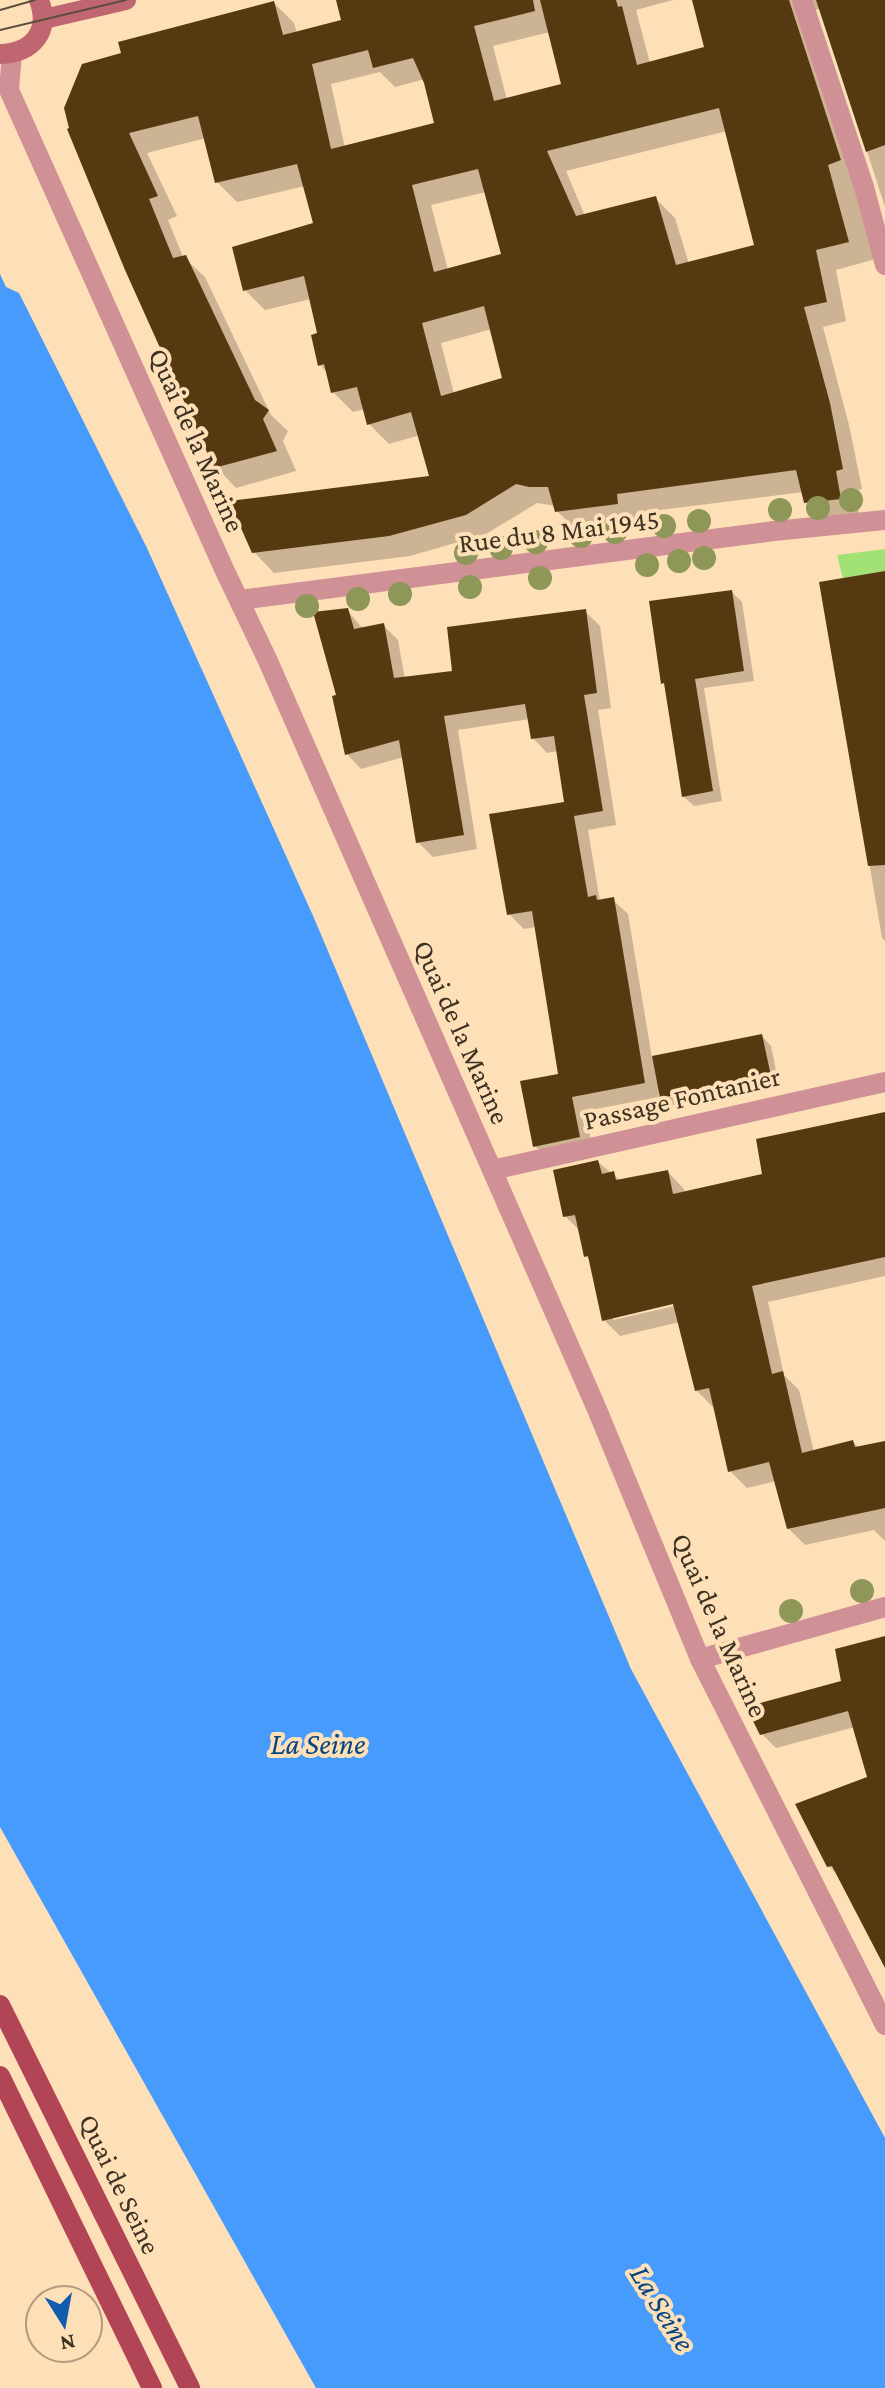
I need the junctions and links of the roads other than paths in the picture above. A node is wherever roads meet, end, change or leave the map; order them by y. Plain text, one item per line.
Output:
1 (126, 0) edge
2 (802, 0) edge
3 (41, 9) edge
4 (6, 54) edge
5 (885, 265) edge
6 (885, 520) edge
7 (240, 600) junction
8 (885, 1082) edge
9 (492, 1170) junction
10 (885, 1607) edge
11 (700, 1659) junction
12 (0, 2005) edge
13 (885, 2025) edge
14 (0, 2076) edge
15 (152, 2388) edge
16 (190, 2388) edge

1 - 3 main road
2 - 5 street
3 - 4 main road
4 - 7 street, Quai de la Marine
6 - 7 street, Rue du 8 Mai 1945
7 - 9 street, Quai de la Marine
8 - 9 street, Passage Fontanier
9 - 11 street, Quai de la Marine
10 - 11 street
11 - 13 street, Quai de la Marine
12 - 16 main road, Quai de Seine
14 - 15 main road

